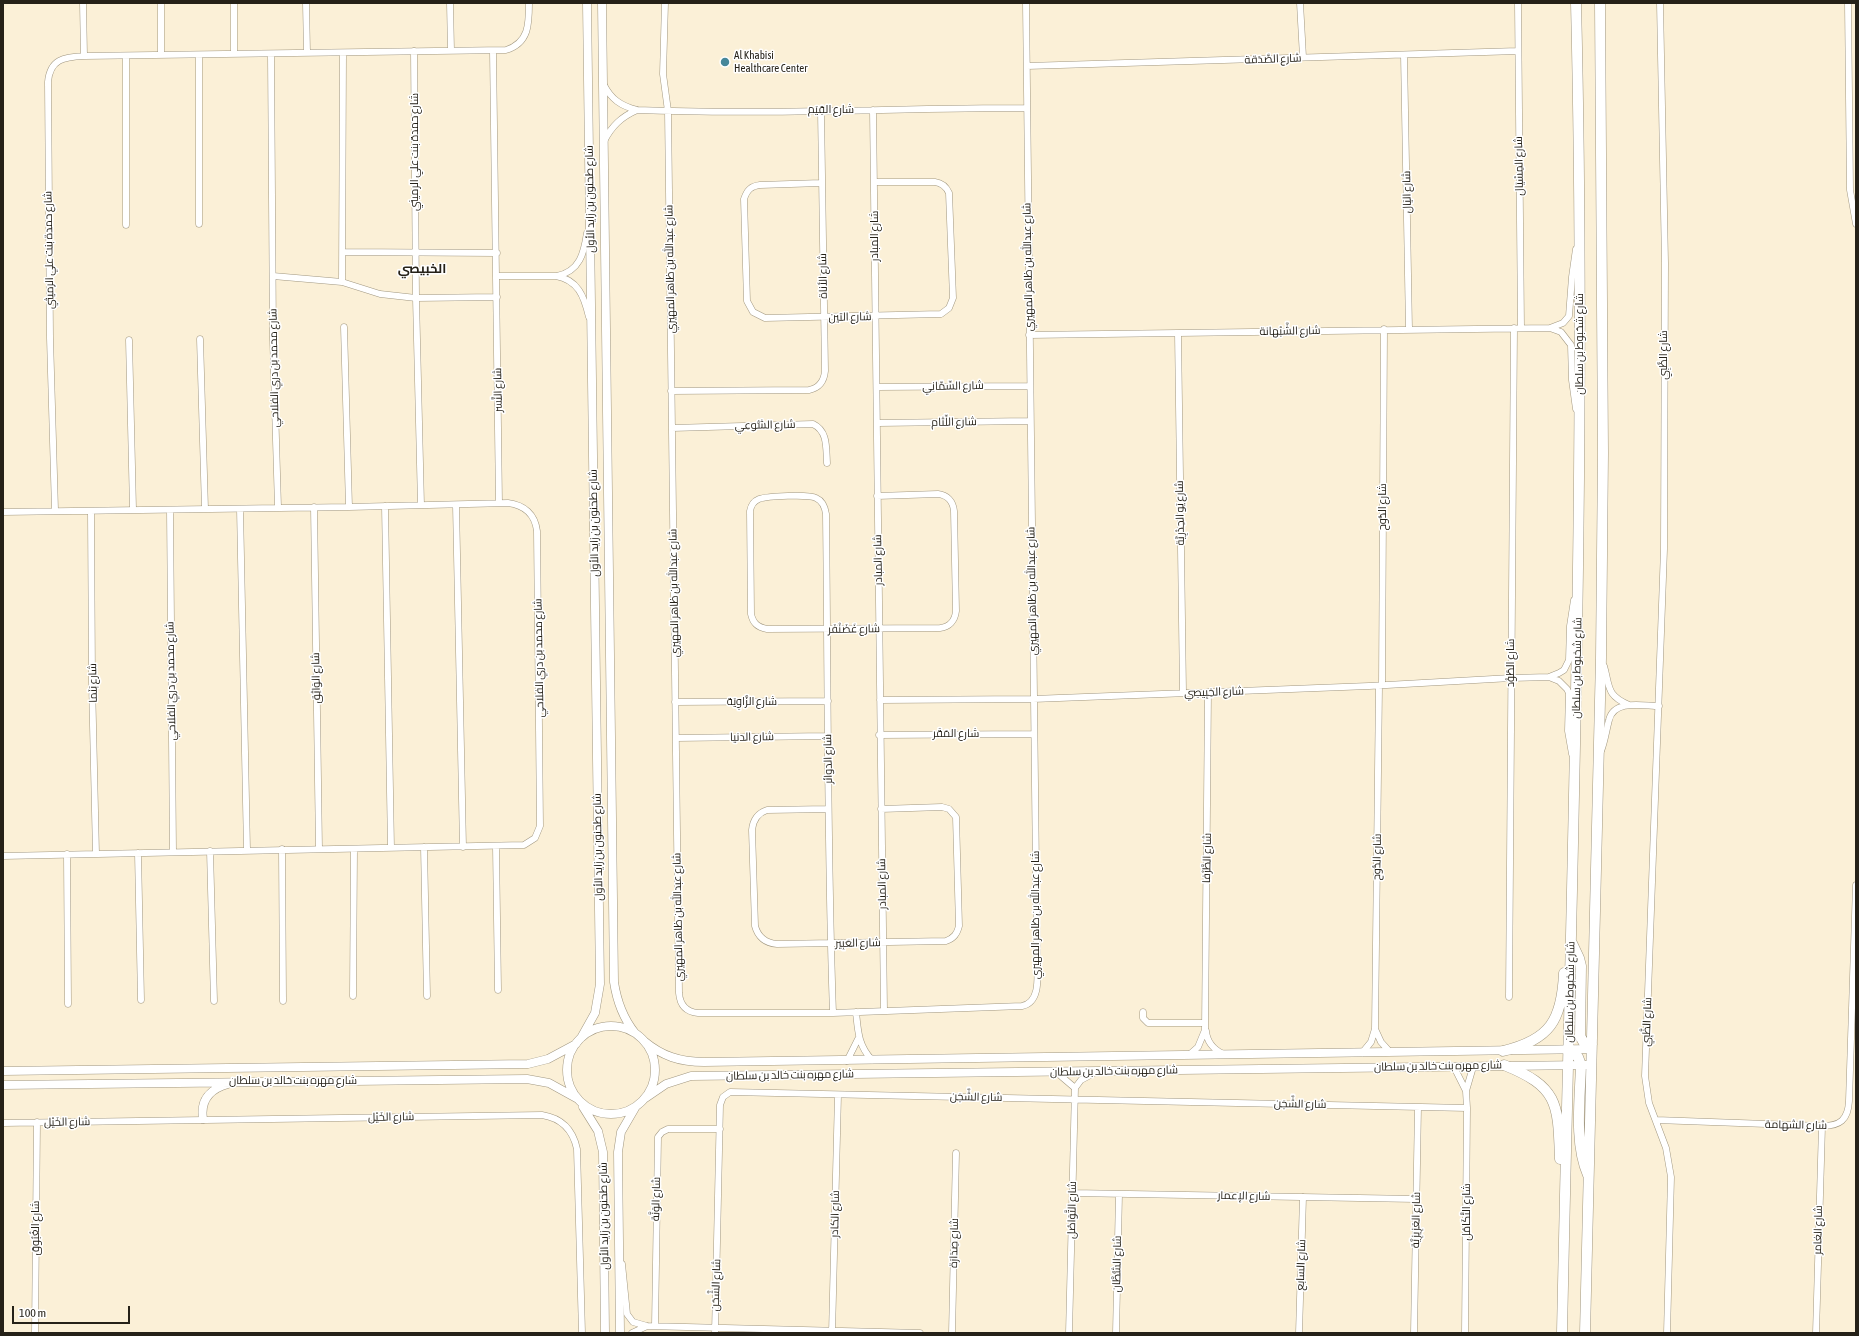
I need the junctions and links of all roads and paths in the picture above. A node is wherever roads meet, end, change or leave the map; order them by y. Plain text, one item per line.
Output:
1 (83, 3) edge
2 (161, 3) edge
3 (234, 3) edge
4 (306, 3) edge
5 (450, 3) edge
6 (529, 3) edge
7 (586, 3) edge
8 (602, 3) edge
9 (665, 3) edge
10 (1026, 3) edge
11 (1300, 3) edge
12 (1518, 3) edge
13 (1576, 3) edge
14 (1600, 3) edge
15 (1660, 3) edge
16 (1848, 3) edge
17 (414, 51) junction
18 (451, 51) junction
19 (493, 51) junction
20 (1518, 51) junction
21 (307, 53) junction
22 (343, 53) junction
23 (234, 54) junction
24 (161, 55) junction
25 (198, 55) junction
26 (271, 55) junction
27 (1404, 55) junction
28 (84, 56) junction
29 (126, 56) junction
30 (1303, 58) junction
31 (1027, 66) junction
32 (603, 84) junction
33 (1026, 108) junction
34 (637, 110) junction
35 (873, 110) junction
36 (668, 111) junction
37 (821, 111) junction
38 (604, 141) junction
39 (874, 182) junction
40 (821, 183) junction
41 (590, 222) junction
42 (199, 224) dead end
43 (1856, 224) edge
44 (126, 225) dead end
45 (1580, 236) junction
46 (343, 252) junction
47 (415, 253) junction
48 (497, 253) junction
49 (273, 276) junction
50 (497, 276) junction
51 (556, 276) junction
52 (342, 282) junction
53 (497, 297) junction
54 (416, 298) junction
55 (875, 316) junction
56 (823, 317) junction
57 (344, 327) dead end
58 (1514, 328) junction
59 (1521, 328) junction
60 (1550, 328) junction
61 (1384, 329) junction
62 (1409, 329) junction
63 (592, 330) junction
64 (1178, 333) junction
65 (1029, 335) junction
66 (129, 340) dead end
67 (200, 340) dead end
68 (1029, 386) junction
69 (877, 387) junction
70 (671, 391) junction
71 (1030, 421) junction
72 (1580, 422) junction
73 (878, 423) junction
74 (672, 428) junction
75 (827, 463) dead end
76 (877, 496) junction
77 (499, 503) junction
78 (421, 505) junction
79 (456, 505) junction
80 (824, 505) joint
81 (385, 506) junction
82 (278, 507) junction
83 (314, 507) junction
84 (349, 507) junction
85 (133, 509) junction
86 (205, 509) junction
87 (240, 509) junction
88 (55, 510) junction
89 (170, 510) junction
90 (91, 511) junction
91 (3, 512) edge
92 (1579, 585) junction
93 (879, 629) junction
94 (827, 630) junction
95 (1601, 658) junction
96 (1549, 677) junction
97 (1511, 678) junction
98 (1380, 685) junction
99 (1183, 692) junction
100 (1208, 692) junction
101 (1033, 699) junction
102 (880, 700) junction
103 (828, 701) junction
104 (675, 702) junction
105 (1629, 705) junction
106 (1659, 706) junction
107 (1033, 734) junction
108 (879, 735) junction
109 (828, 736) junction
110 (676, 738) junction
111 (1599, 756) junction
112 (1576, 767) junction
113 (828, 809) junction
114 (881, 809) junction
115 (496, 846) junction
116 (463, 847) junction
117 (391, 848) junction
118 (424, 848) junction
119 (282, 849) junction
120 (319, 849) junction
121 (354, 849) junction
122 (247, 850) junction
123 (210, 851) junction
124 (173, 852) junction
125 (138, 853) junction
126 (67, 854) junction
127 (96, 854) junction
128 (3, 856) edge
129 (1574, 866) junction
130 (1856, 885) edge
131 (1571, 941) junction
132 (883, 943) junction
133 (830, 944) junction
134 (498, 990) dead end
135 (353, 996) dead end
136 (427, 996) dead end
137 (1509, 997) dead end
138 (141, 1000) dead end
139 (214, 1001) dead end
140 (283, 1001) dead end
141 (68, 1004) dead end
142 (884, 1011) junction
143 (856, 1012) junction
144 (1143, 1012) dead end
145 (833, 1013) junction
146 (1206, 1023) junction
147 (1375, 1029) junction
148 (1205, 1030) junction
149 (635, 1033) junction
150 (858, 1039) junction
151 (578, 1041) junction
152 (644, 1041) junction
153 (1592, 1046) junction
154 (1569, 1050) junction
155 (1503, 1051) junction
156 (1390, 1052) junction
157 (1362, 1053) junction
158 (1223, 1054) junction
159 (1189, 1055) junction
160 (872, 1060) junction
161 (847, 1061) junction
162 (1569, 1064) junction
163 (1504, 1065) junction
164 (1586, 1065) junction
165 (1454, 1067) junction
166 (1472, 1067) junction
167 (1100, 1070) junction
168 (3, 1071) edge
169 (1055, 1071) junction
170 (238, 1081) junction
171 (3, 1085) edge
172 (1075, 1088) junction
173 (1466, 1092) junction
174 (838, 1095) junction
175 (644, 1099) junction
176 (1075, 1099) junction
177 (580, 1102) junction
178 (636, 1106) junction
179 (1418, 1107) junction
180 (1467, 1108) junction
181 (203, 1120) junction
182 (1656, 1120) junction
183 (37, 1122) junction
184 (3, 1123) edge
185 (1822, 1126) junction
186 (720, 1129) junction
187 (956, 1153) dead end
188 (1072, 1194) junction
189 (1119, 1194) junction
190 (1303, 1197) junction
191 (1416, 1199) junction
192 (1564, 1241) junction
193 (619, 1253) junction
194 (647, 1326) junction
195 (655, 1326) junction
196 (715, 1330) edge
197 (832, 1332) edge
198 (35, 1333) edge
199 (582, 1333) edge
200 (605, 1333) edge
201 (620, 1333) edge
202 (632, 1333) edge
203 (920, 1333) edge
204 (952, 1333) edge
205 (1069, 1333) edge
206 (1116, 1333) edge
207 (1299, 1333) edge
208 (1414, 1333) edge
209 (1465, 1333) edge
210 (1562, 1333) edge
211 (1586, 1333) edge
212 (1667, 1333) edge
213 (1816, 1333) edge

1 - 28 street
2 - 24 street
3 - 23 street
4 - 21 street
5 - 18 street
6 - 19 street, شارع حمدة بنت علي الرميثي
7 - 41 street, شارع طحنون بن زايد الأول
8 - 32 street, شارع طحنون بن زايد الأول
9 - 36 street, شارع عبدالله بن ظاهر المهيري
10 - 31 street, شارع عبدالله بن ظاهر المهيري
11 - 30 street
12 - 20 street, شارع المِسْيَال
13 - 45 main road, شارع شخبوط بن سلطان
14 - 95 main road, شارع شخبوط بن سلطان
15 - 106 street, شارع الظَّبِي
16 - 43 street
17 - 18 street, شارع حمدة بنت علي الرميثي
17 - 22 street, شارع حمدة بنت علي الرميثي
17 - 47 street, شارع حمدة بنت علي الرميثي
18 - 19 street, شارع حمدة بنت علي الرميثي
19 - 48 street, شارع النَّسر
20 - 27 street, شارع الصَّدَقة
20 - 59 street, شارع المِسْيَال
21 - 22 street, شارع حمدة بنت علي الرميثي
21 - 26 street, شارع حمدة بنت علي الرميثي
22 - 46 street
23 - 25 street, شارع حمدة بنت علي الرميثي
23 - 26 street, شارع حمدة بنت علي الرميثي
24 - 25 street, شارع حمدة بنت علي الرميثي
24 - 29 street, شارع حمدة بنت علي الرميثي
25 - 42 street
26 - 49 street
27 - 30 street, شارع الصَّدَقة
27 - 62 street, شارع اليَال
28 - 29 street, شارع حمدة بنت علي الرميثي
28 - 88 street, شارع حمدة بنت علي الرميثي
29 - 44 street
30 - 31 street, شارع الصَّدَقة
31 - 33 street, شارع عبدالله بن ظاهر المهيري
32 - 34 street, شارع القِيَم
32 - 38 street, شارع طحنون بن زايد الأول
33 - 35 street, شارع القِيَم
33 - 65 street, شارع عبدالله بن ظاهر المهيري
34 - 36 street, شارع القِيَم
34 - 38 street
35 - 37 street, شارع القِيَم
35 - 39 street, شارع المبادر
36 - 37 street, شارع القِيَم
36 - 70 street, شارع عبدالله بن ظاهر المهيري
37 - 40 street, شارع الأناة
38 - 149 street, شارع طحنون بن زايد الأول
39 - 55 street, شارع المبادر
39 - 55 street, شارع التين
40 - 56 street, شارع الأناة
40 - 56 street, شارع التين
41 - 51 street
41 - 63 street, شارع طحنون بن زايد الأول
45 - 60 street, شارع الشَّبْهانة
45 - 72 main road, شارع شخبوط بن سلطان
46 - 47 street
46 - 52 street
47 - 48 street
47 - 54 street, شارع حمدة بنت علي الرميثي
48 - 50 street, شارع النَّسر
49 - 52 street
49 - 82 street, شارع محمد بن دري الفلاحي
50 - 51 street
50 - 53 street, شارع النَّسر
51 - 63 street
52 - 54 street
53 - 54 street
53 - 77 street, شارع النَّسر
54 - 78 street
55 - 56 street, شارع التين
55 - 69 street, شارع المبادر
56 - 70 street, شارع الأناة
57 - 84 street
58 - 59 street, شارع الشَّبْهانة
58 - 62 street, شارع الشَّبْهانة
58 - 97 street, شارع الطَّوْد
59 - 60 street, شارع الشَّبْهانة
60 - 72 street
61 - 62 street, شارع الشَّبْهانة
61 - 64 street, شارع الشَّبْهانة
61 - 98 street, شارع الدُّوح
63 - 151 street, شارع طحنون بن زايد الأول
64 - 65 street, شارع الشَّبْهانة
64 - 99 street, شارع يَو الحِدْرِيَّة
65 - 68 street, شارع عبدالله بن ظاهر المهيري
66 - 85 street
67 - 86 street
68 - 69 street, شارع السِّمَّانِي
68 - 71 street, شارع عبدالله بن ظاهر المهيري
69 - 73 street, شارع المبادر
70 - 74 street, شارع عبدالله بن ظاهر المهيري
71 - 73 street, شارع اللِّثام
71 - 101 street, شارع عبدالله بن ظاهر المهيري
72 - 92 main road, شارع شخبوط بن سلطان
73 - 76 street, شارع المبادر
74 - 75 street, شارع الشُّوعِي
74 - 104 street, شارع عبدالله بن ظاهر المهيري
76 - 93 street, شارع المبادر
76 - 93 street, شارع غَضَنْفَر
77 - 79 street, شارع محمد بن دري الفلاحي
77 - 115 street, شارع محمد بن دري الفلاحي
78 - 79 street, شارع محمد بن دري الفلاحي
78 - 81 street, شارع محمد بن دري الفلاحي
79 - 116 street
80 - 94 street, شارع الدوائر
80 - 94 street, شارع غَضَنْفَر
81 - 84 street, شارع محمد بن دري الفلاحي
81 - 117 street
82 - 83 street, شارع محمد بن دري الفلاحي
82 - 87 street, شارع محمد بن دري الفلاحي
83 - 84 street, شارع محمد بن دري الفلاحي
83 - 120 street, شارع الوَاثِق
85 - 89 street, شارع محمد بن دري الفلاحي
85 - 90 street, شارع محمد بن دري الفلاحي
86 - 87 street, شارع محمد بن دري الفلاحي
86 - 89 street, شارع محمد بن دري الفلاحي
87 - 122 street
88 - 90 street, شارع محمد بن دري الفلاحي
88 - 91 street, شارع محمد بن دري الفلاحي
89 - 124 street, شارع محمد بن دري الفلاحي
90 - 127 street, شارع بَنَما
92 - 96 street, شارع الخِبِيصِي
92 - 112 main road, شارع شخبوط بن سلطان
93 - 94 street, شارع غَضَنْفَر
93 - 102 street, شارع المبادر
94 - 103 street, شارع الدوائر
95 - 105 street
95 - 111 main road, شارع شخبوط بن سلطان
96 - 97 street, شارع الخِبِيصِي
96 - 112 street
97 - 98 street, شارع الخِبِيصِي
97 - 137 street, شارع الطَّوْد
98 - 100 street, شارع الخِبِيصِي
98 - 147 street, شارع الدُّوح
99 - 100 street, شارع الخِبِيصِي
99 - 101 street, شارع الخِبِيصِي
100 - 146 street, شارع الطَّرْفا
101 - 102 street, شارع الخِبِيصِي
101 - 107 street, شارع عبدالله بن ظاهر المهيري
102 - 108 street, شارع المبادر
103 - 104 street, شارع الزَّاوِيَة
103 - 109 street, شارع الدوائر
104 - 110 street, شارع عبدالله بن ظاهر المهيري
105 - 106 street
105 - 111 street
106 - 182 street, شارع الظَّبِي
107 - 108 street, شارع المَقَر
107 - 142 street, شارع عبدالله بن ظاهر المهيري
108 - 114 street, شارع المبادر
109 - 110 street, شارع الدنيا
109 - 113 street, شارع الدوائر
110 - 145 street, شارع عبدالله بن ظاهر المهيري
111 - 153 main road, شارع شخبوط بن سلطان
112 - 129 main road, شارع شخبوط بن سلطان
113 - 133 street, شارع الدوائر
113 - 133 street, شارع العَبِير
114 - 132 street, شارع المبادر
114 - 132 street, شارع العَبِير
115 - 116 street, شارع محمد بن دري الفلاحي
115 - 134 street
116 - 118 street, شارع محمد بن دري الفلاحي
117 - 118 street, شارع محمد بن دري الفلاحي
117 - 121 street, شارع محمد بن دري الفلاحي
118 - 136 street
119 - 120 street, شارع محمد بن دري الفلاحي
119 - 122 street, شارع محمد بن دري الفلاحي
119 - 140 street
120 - 121 street, شارع محمد بن دري الفلاحي
121 - 135 street
122 - 123 street, شارع محمد بن دري الفلاحي
123 - 124 street, شارع محمد بن دري الفلاحي
123 - 139 street
124 - 125 street, شارع محمد بن دري الفلاحي
125 - 127 street, شارع محمد بن دري الفلاحي
125 - 138 street
126 - 127 street, شارع محمد بن دري الفلاحي
126 - 128 street, شارع محمد بن دري الفلاحي
126 - 141 street
129 - 131 main road, شارع شخبوط بن سلطان
129 - 155 main road
130 - 185 street, شارع الشهامة
131 - 153 main road
131 - 154 main road, شارع شخبوط بن سلطان
132 - 133 street, شارع العَبِير
132 - 142 street, شارع المبادر
133 - 145 street, شارع الدوائر
142 - 143 street, شارع عبدالله بن ظاهر المهيري
143 - 145 street, شارع عبدالله بن ظاهر المهيري
143 - 150 street
144 - 146 street
146 - 148 street, شارع الطَّرْفا
147 - 156 street, شارع الدُّوح
147 - 157 street, شارع الدُّوح
148 - 158 street
148 - 159 street, شارع الطَّرْفا
149 - 151 street
149 - 152 street
150 - 160 street
150 - 161 street
151 - 168 street, شارع مهره بنت خالد بن سلطان
151 - 177 street
152 - 161 street, شارع مهره بنت خالد بن سلطان
152 - 175 street
153 - 154 street, شارع مهره بنت خالد بن سلطان
153 - 164 main road, شارع شخبوط بن سلطان
154 - 155 street, شارع مهره بنت خالد بن سلطان
154 - 162 main road, شارع شخبوط بن سلطان
154 - 164 main road
155 - 156 street, شارع مهره بنت خالد بن سلطان
156 - 157 street, شارع مهره بنت خالد بن سلطان
157 - 158 street, شارع مهره بنت خالد بن سلطان
158 - 159 street, شارع مهره بنت خالد بن سلطان
159 - 160 street, شارع مهره بنت خالد بن سلطان
160 - 161 street, شارع مهره بنت خالد بن سلطان
162 - 163 street, شارع مهره بنت خالد بن سلطان
162 - 164 street, شارع مهره بنت خالد بن سلطان
162 - 192 main road, شارع شخبوط بن سلطان
163 - 166 street, شارع مهره بنت خالد بن سلطان
163 - 192 main road
164 - 211 main road, شارع شخبوط بن سلطان
165 - 166 street, شارع مهره بنت خالد بن سلطان
165 - 167 street, شارع مهره بنت خالد بن سلطان
165 - 173 street, شارع التَّكَامُل
166 - 173 street, شارع التَّكَامُل
167 - 169 street, شارع مهره بنت خالد بن سلطان
167 - 172 street
169 - 172 street
169 - 175 street, شارع مهره بنت خالد بن سلطان
170 - 171 street, شارع مهره بنت خالد بن سلطان
170 - 177 street, شارع مهره بنت خالد بن سلطان
170 - 181 street
172 - 176 street, شارع التَّوَاصُل
173 - 180 street, شارع التَّكَامُل
174 - 176 street, شارع الشَّجَن
174 - 186 street, شارع الشَّجَن
174 - 197 street, شارع الكادر
175 - 178 street
176 - 179 street, شارع الشَّجَن
176 - 188 street, شارع التَّوَاصُل
177 - 178 street
177 - 200 street, شارع طحنون بن زايد الأول
178 - 193 street, شارع طحنون بن زايد الأول
179 - 180 street, شارع الشَّجَن
179 - 191 street, شارع العَزِيزِيَّة
180 - 209 street, شارع التَّكَامُل
181 - 183 street, شارع الخَيْل
181 - 199 street, شارع الخَيْل
182 - 185 street, شارع الشهامة
182 - 212 street, شارع الظَّبِي
183 - 184 street, شارع الخَيْل
183 - 198 street, شارع الغُبُوق
185 - 213 street, شارع الغامر
186 - 195 street, شارع الوَنَّة
186 - 196 street, شارع الشَّجَن
187 - 204 street, شارع صِدَارَة
188 - 189 street, شارع الإعمار
188 - 205 street, شارع التَّوَاصُل
189 - 190 street, شارع الإعمار
189 - 206 street, شارع الشُّطَّان
190 - 191 street, شارع الإعمار
190 - 207 street, شارع السابع
191 - 208 street, شارع العَزِيزِيَّة
192 - 210 main road, شارع شخبوط بن سلطان
193 - 194 street
193 - 201 street, شارع طحنون بن زايد الأول
194 - 195 street
194 - 202 street
195 - 196 street
196 - 197 street
197 - 203 street

